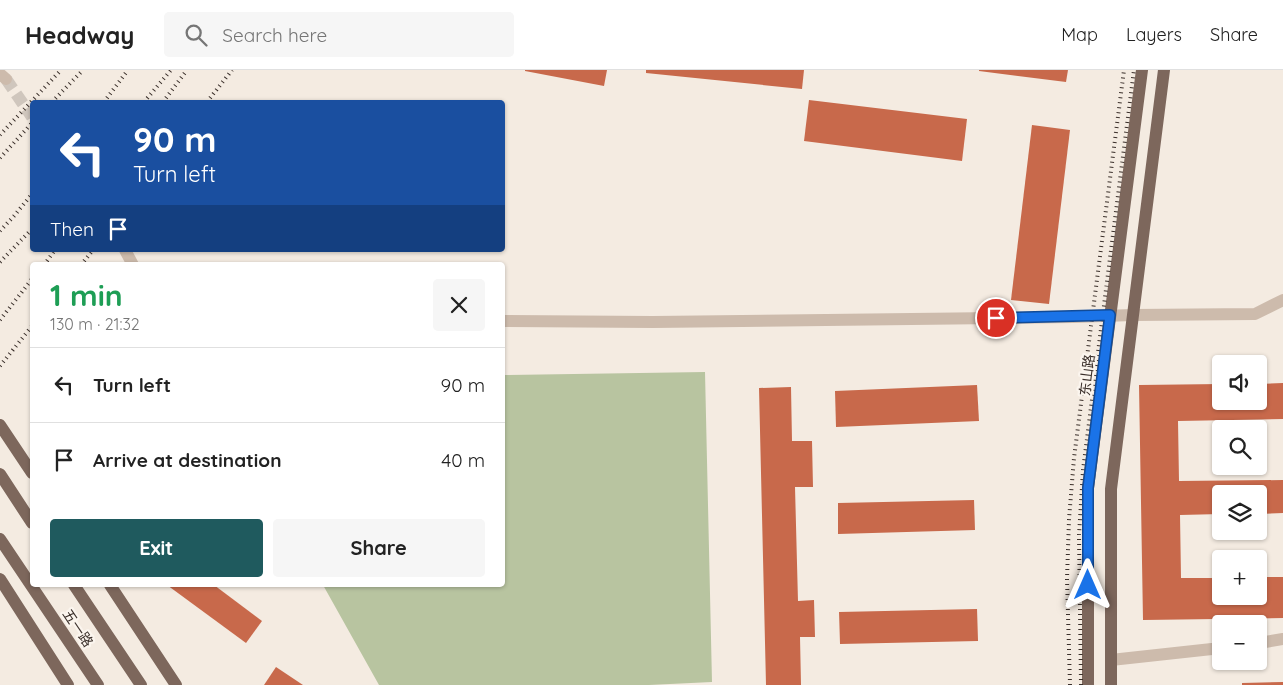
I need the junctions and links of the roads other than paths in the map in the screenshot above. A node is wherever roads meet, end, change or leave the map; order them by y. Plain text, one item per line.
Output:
1 (1142, 70) edge
2 (1164, 70) edge
3 (1281, 304) edge
4 (1110, 315) junction
5 (1132, 315) junction
6 (505, 320) edge
7 (0, 425) edge
8 (30, 470) edge
9 (0, 474) edge
10 (30, 520) edge
11 (0, 539) edge
12 (0, 579) edge
13 (30, 584) edge
14 (32, 587) edge
15 (75, 587) edge
16 (111, 587) edge
17 (1283, 639) edge
18 (1267, 642) edge
19 (1212, 649) edge
20 (1111, 660) junction
21 (68, 685) edge
22 (98, 685) edge
23 (141, 685) edge
24 (176, 685) edge
25 (1088, 685) edge
26 (1111, 685) edge

1 - 4 main road, 东山路
2 - 5 main road
3 - 5 street
4 - 5 street
4 - 6 street
4 - 25 main road, 东山路
5 - 20 main road
7 - 8 main road
9 - 10 main road
11 - 13 main road, 五一路
12 - 21 main road
14 - 22 main road, 五一路
15 - 23 main road
16 - 24 main road
17 - 18 street
19 - 20 street
20 - 26 main road

